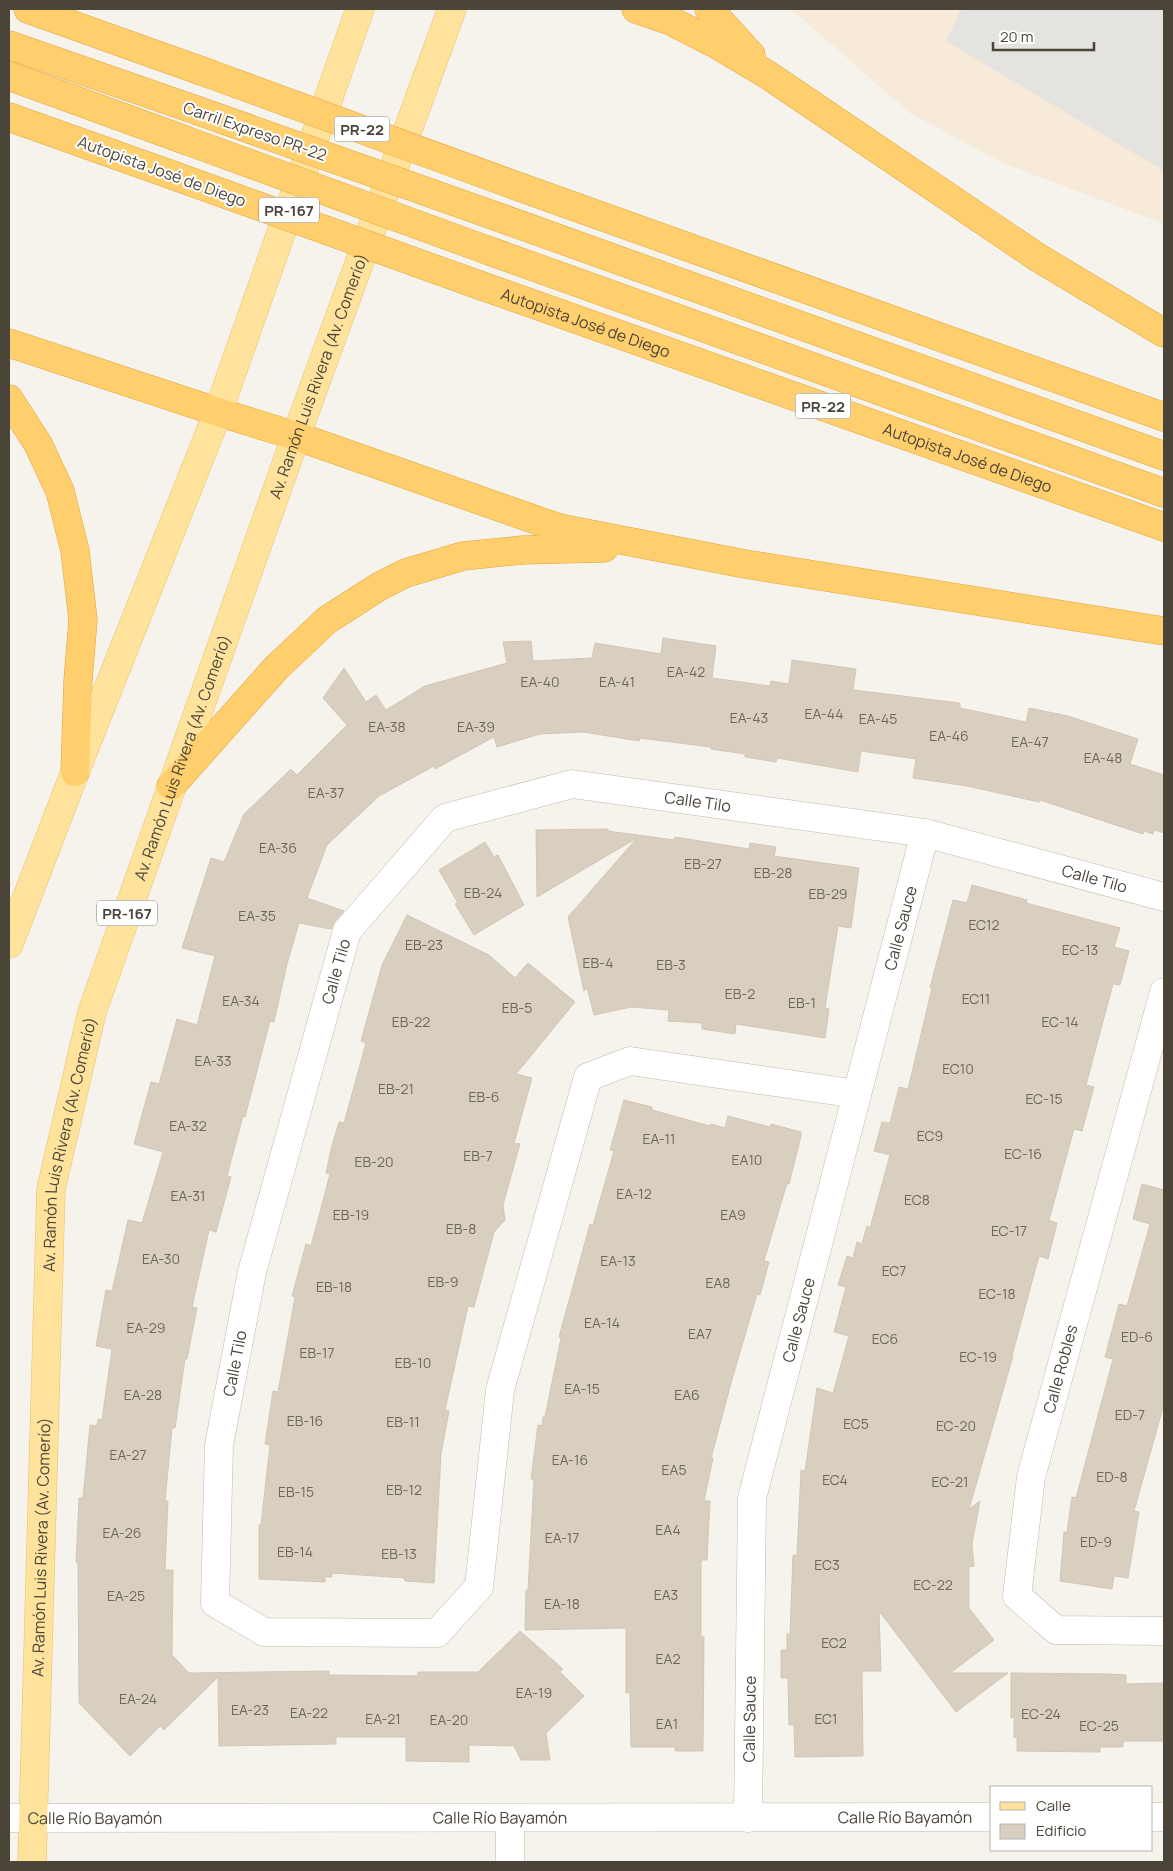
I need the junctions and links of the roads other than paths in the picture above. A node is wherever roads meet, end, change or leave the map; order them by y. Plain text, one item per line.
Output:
1 (28, 9) edge
2 (360, 9) edge
3 (452, 9) edge
4 (636, 9) edge
5 (709, 9) edge
6 (9, 45) edge
7 (768, 75) junction
8 (9, 76) edge
9 (9, 117) edge
10 (1164, 333) edge
11 (9, 343) edge
12 (9, 399) edge
13 (218, 412) junction
14 (1164, 417) edge
15 (296, 436) junction
16 (1164, 456) edge
17 (1164, 493) edge
18 (1164, 527) edge
19 (656, 546) junction
20 (1164, 631) edge
21 (75, 772) junction
22 (171, 786) junction
23 (925, 833) junction
24 (1164, 897) edge
25 (9, 944) edge
26 (1164, 992) edge
27 (857, 1094) junction
28 (1164, 1630) edge
29 (510, 1818) junction
30 (748, 1818) junction
31 (990, 1818) edge
32 (21, 1819) edge
33 (32, 1862) edge
34 (510, 1862) edge

1 - 14 highway, PR-22, bridge
2 - 13 main road, PR-167
3 - 15 main road, Av. Ramón Luis Rivera (Av. Comerío) / PR-167
4 - 7 highway
5 - 7 highway
6 - 16 highway, Carril Expreso PR-22, bridge
7 - 10 highway
8 - 17 highway, Carril Expreso PR-22, bridge
9 - 18 highway, Autopista José de Diego / PR-22, bridge
11 - 13 highway
12 - 21 highway
13 - 15 highway
13 - 21 main road, PR-167
15 - 19 highway
15 - 22 main road, Av. Ramón Luis Rivera (Av. Comerío) / PR-167
19 - 20 highway
19 - 22 highway
21 - 25 main road, PR-167
22 - 32 main road, Av. Ramón Luis Rivera (Av. Comerío) / PR-167
23 - 24 street, Calle Tilo
23 - 27 street, Calle Sauce
23 - 27 street, Calle Tilo
26 - 28 street, Calle Robles
27 - 30 street, Calle Sauce
29 - 30 street, Calle Río Bayamón
29 - 32 street, Calle Río Bayamón
29 - 34 street
30 - 31 street, Calle Río Bayamón
32 - 33 main road, Av. Ramón Luis Rivera (Av. Comerío) / PR-167

